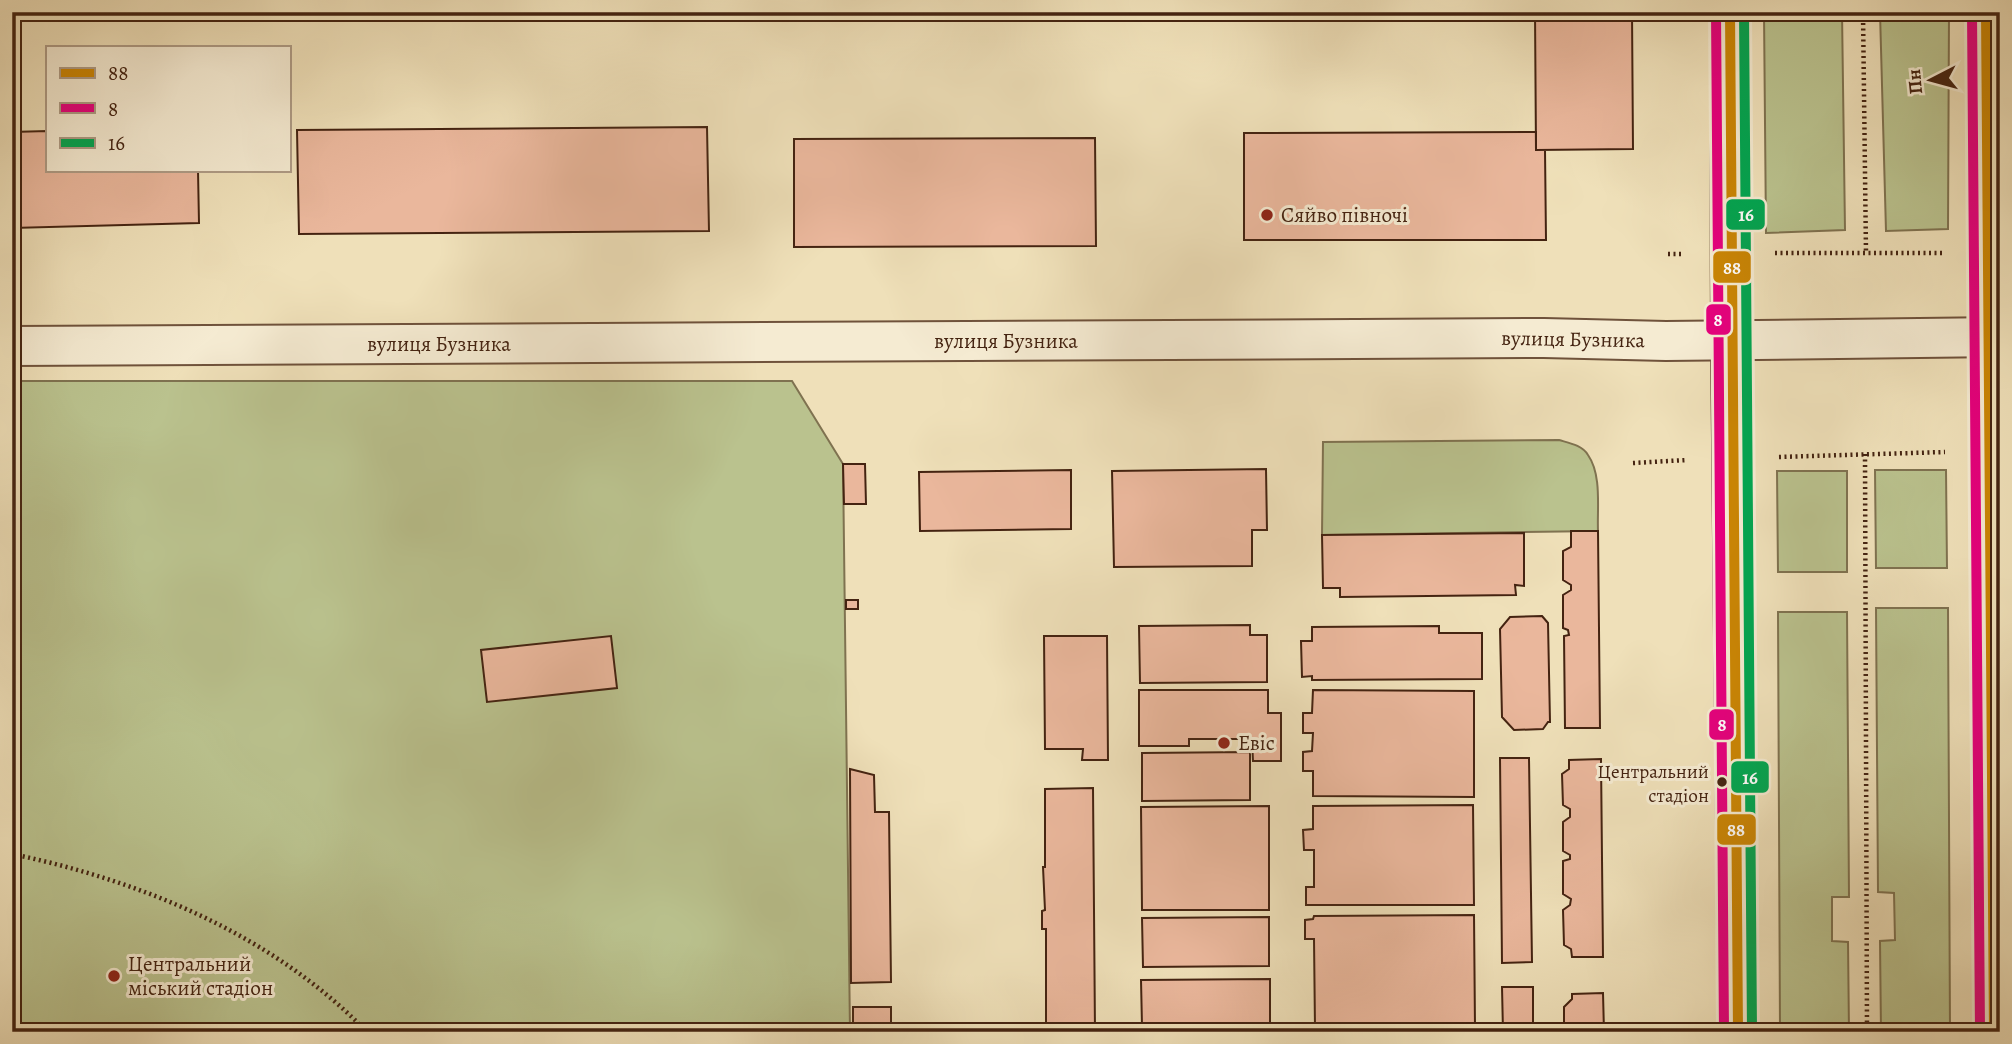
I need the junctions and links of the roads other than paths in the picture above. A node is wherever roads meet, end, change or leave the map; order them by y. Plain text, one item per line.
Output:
1 (1730, 12) edge
2 (1986, 12) edge
3 (1994, 337) edge
4 (1731, 340) junction
5 (12, 346) edge
6 (1738, 1032) edge
7 (1994, 1032) edge

1 - 4 main road
2 - 3 main road
3 - 4 main road, вулиця Бузника
3 - 7 main road
4 - 5 main road, вулиця Бузника
4 - 6 main road

